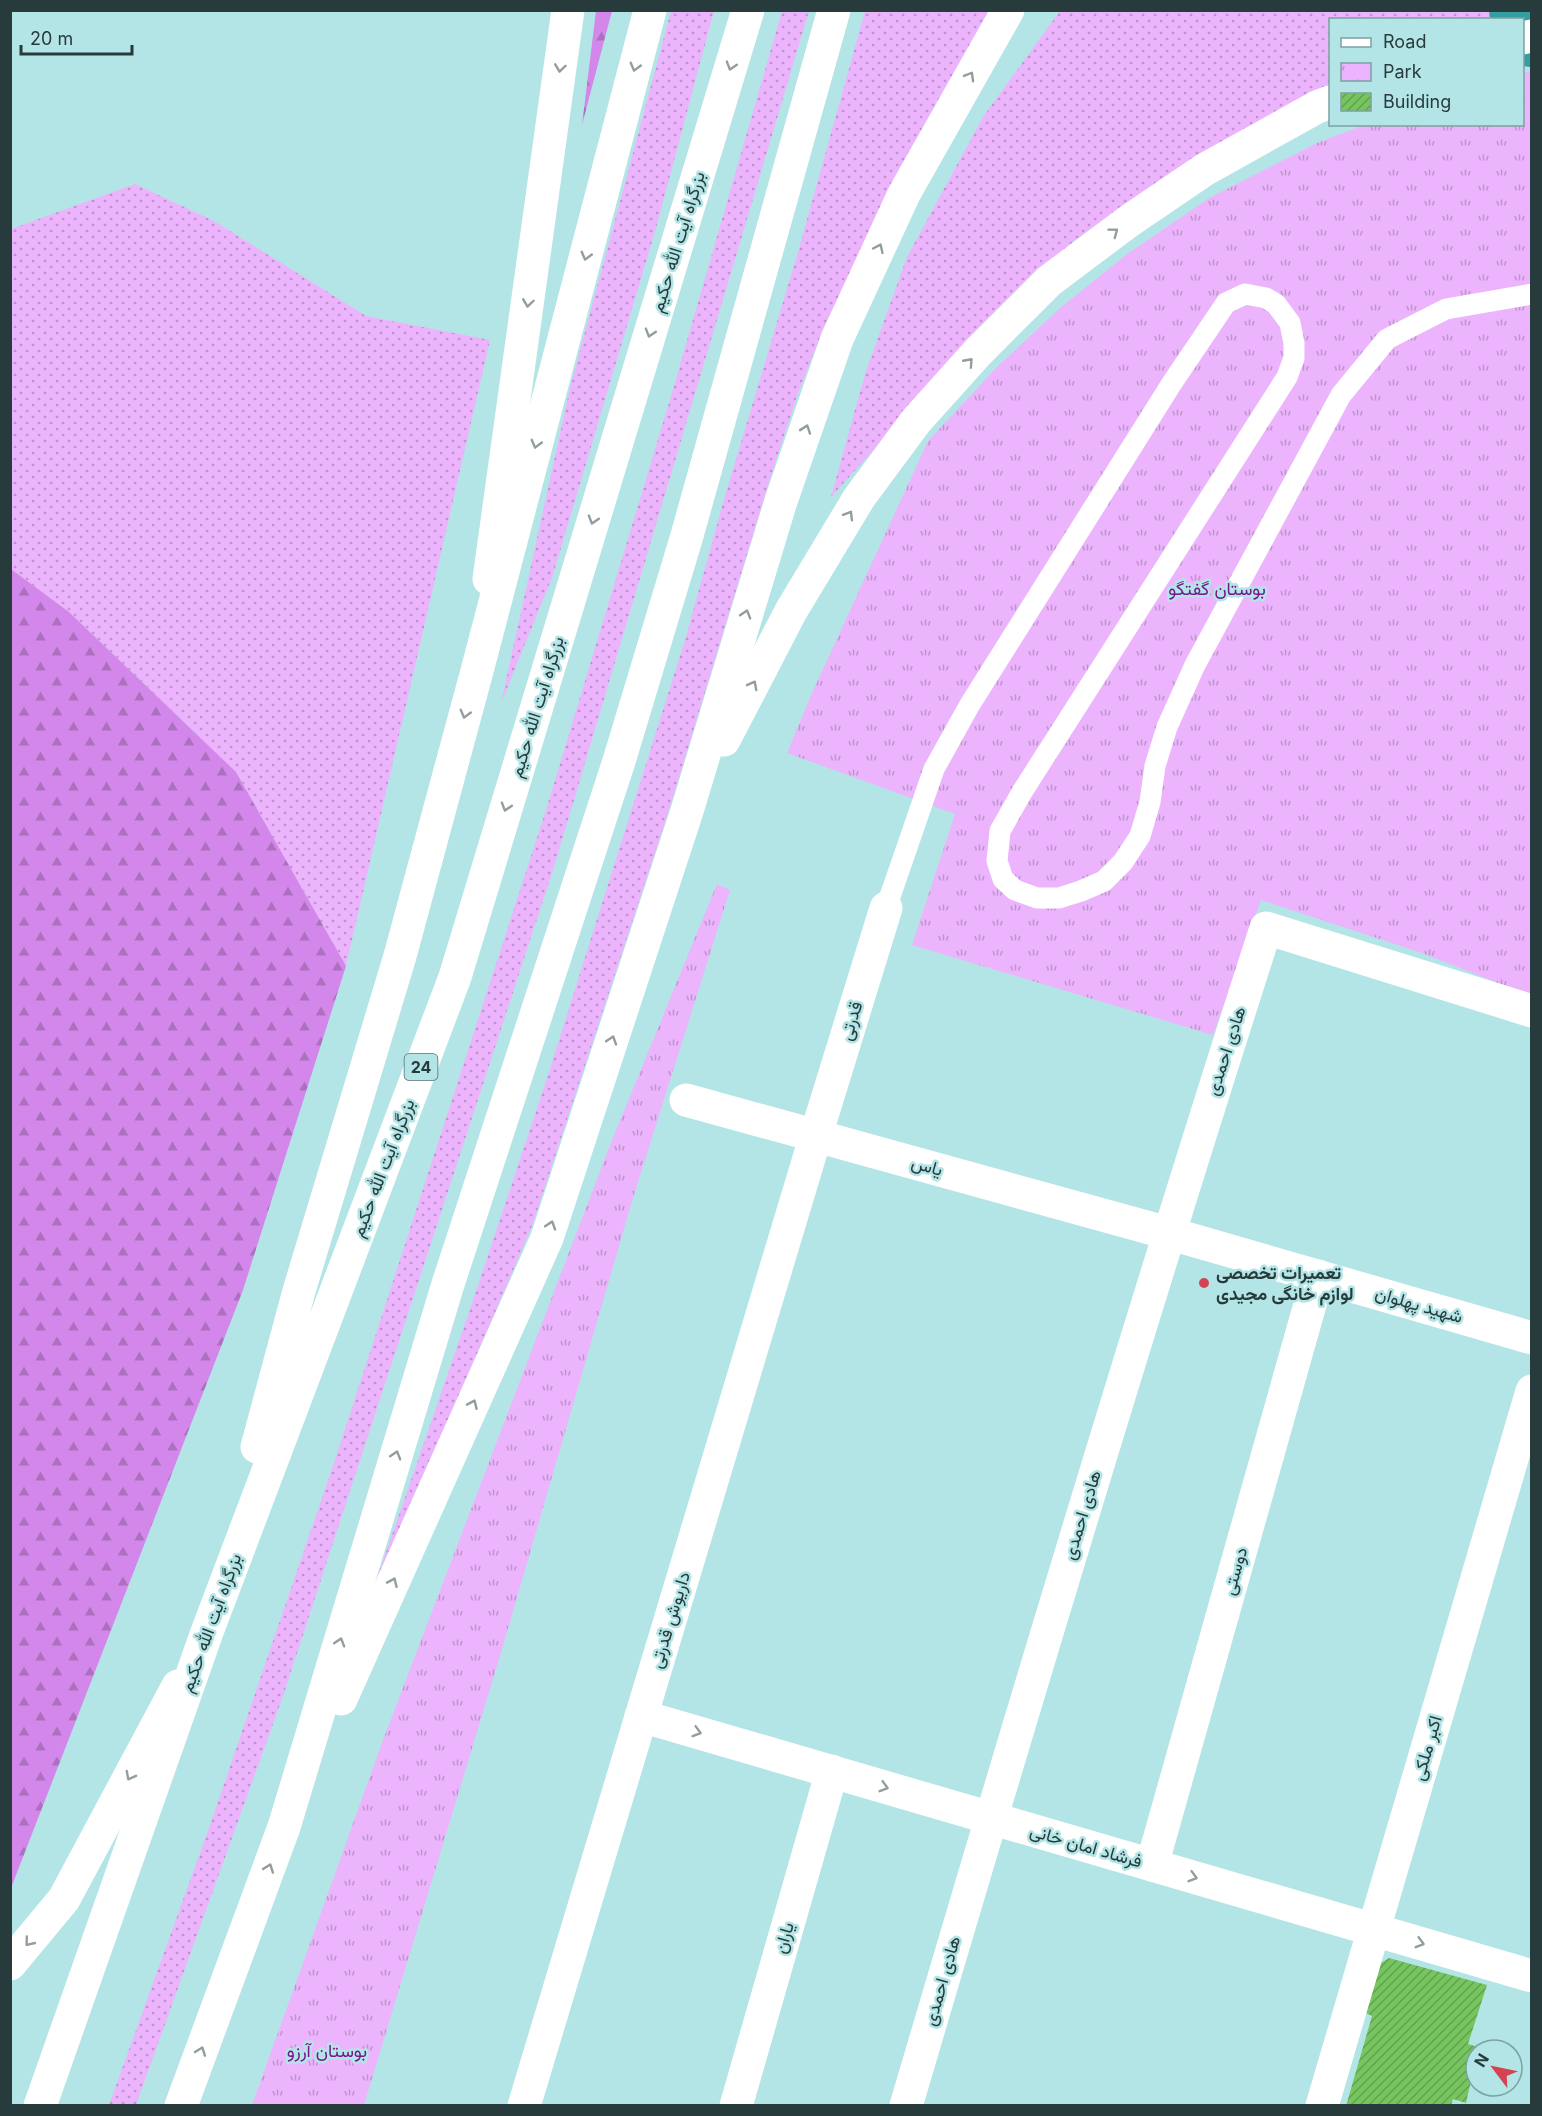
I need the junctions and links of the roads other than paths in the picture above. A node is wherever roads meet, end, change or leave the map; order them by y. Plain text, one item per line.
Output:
1 (568, 10) edge
2 (650, 10) edge
3 (748, 10) edge
4 (834, 10) edge
5 (1008, 10) edge
6 (1324, 105) edge
7 (1532, 294) edge
8 (477, 671) junction
9 (687, 811) junction
10 (886, 908) joint
11 (1532, 1011) edge
12 (686, 1100) dead end
13 (816, 1135) junction
14 (1168, 1233) junction
15 (1318, 1276) junction
16 (1532, 1338) edge
17 (1532, 1390) edge
18 (207, 1632) junction
19 (641, 1716) junction
20 (832, 1771) junction
21 (990, 1818) junction
22 (284, 1827) junction
23 (1152, 1865) junction
24 (1374, 1930) junction
25 (10, 1964) edge
26 (1532, 1976) edge
27 (40, 2106) edge
28 (181, 2106) edge
29 (524, 2106) edge
30 (736, 2106) edge
31 (906, 2106) edge
32 (1322, 2106) edge

1 -> 8 main road
2 -> 8 main road
3 -> 18 main road, بزرگراه آیت الله حکیم / 24
22 -> 4 main road
9 -> 5 main road
9 -> 6 main road
7 - 10 lane
8 -> 18 main road
22 -> 9 main road
10 - 13 main road, قدرتی
11 - 14 main road, هادی احمدی
12 - 13 main road, یاس
13 - 14 main road, یاس
13 - 19 main road, داریوش قدرتی
14 - 15 main road, شهید پهلوان
14 - 21 main road, هادی احمدی
15 - 16 main road, شهید پهلوان
15 - 23 main road, دوستی
17 - 24 main road, اکبر ملکی
18 -> 25 main road
18 - 27 main road, بزرگراه آیت الله حکیم / 24
19 -> 20 main road, فرشاد امان خانی
19 - 29 main road, داریوش قدرتی
20 -> 21 main road, فرشاد امان خانی
20 - 30 main road, یاران
21 - 23 main road, فرشاد امان خانی
21 - 31 main road, هادی احمدی
28 -> 22 main road
23 -> 24 main road, فرشاد امان خانی
24 -> 26 main road, فرشاد امان خانی
24 - 32 main road, اکبر ملکی

